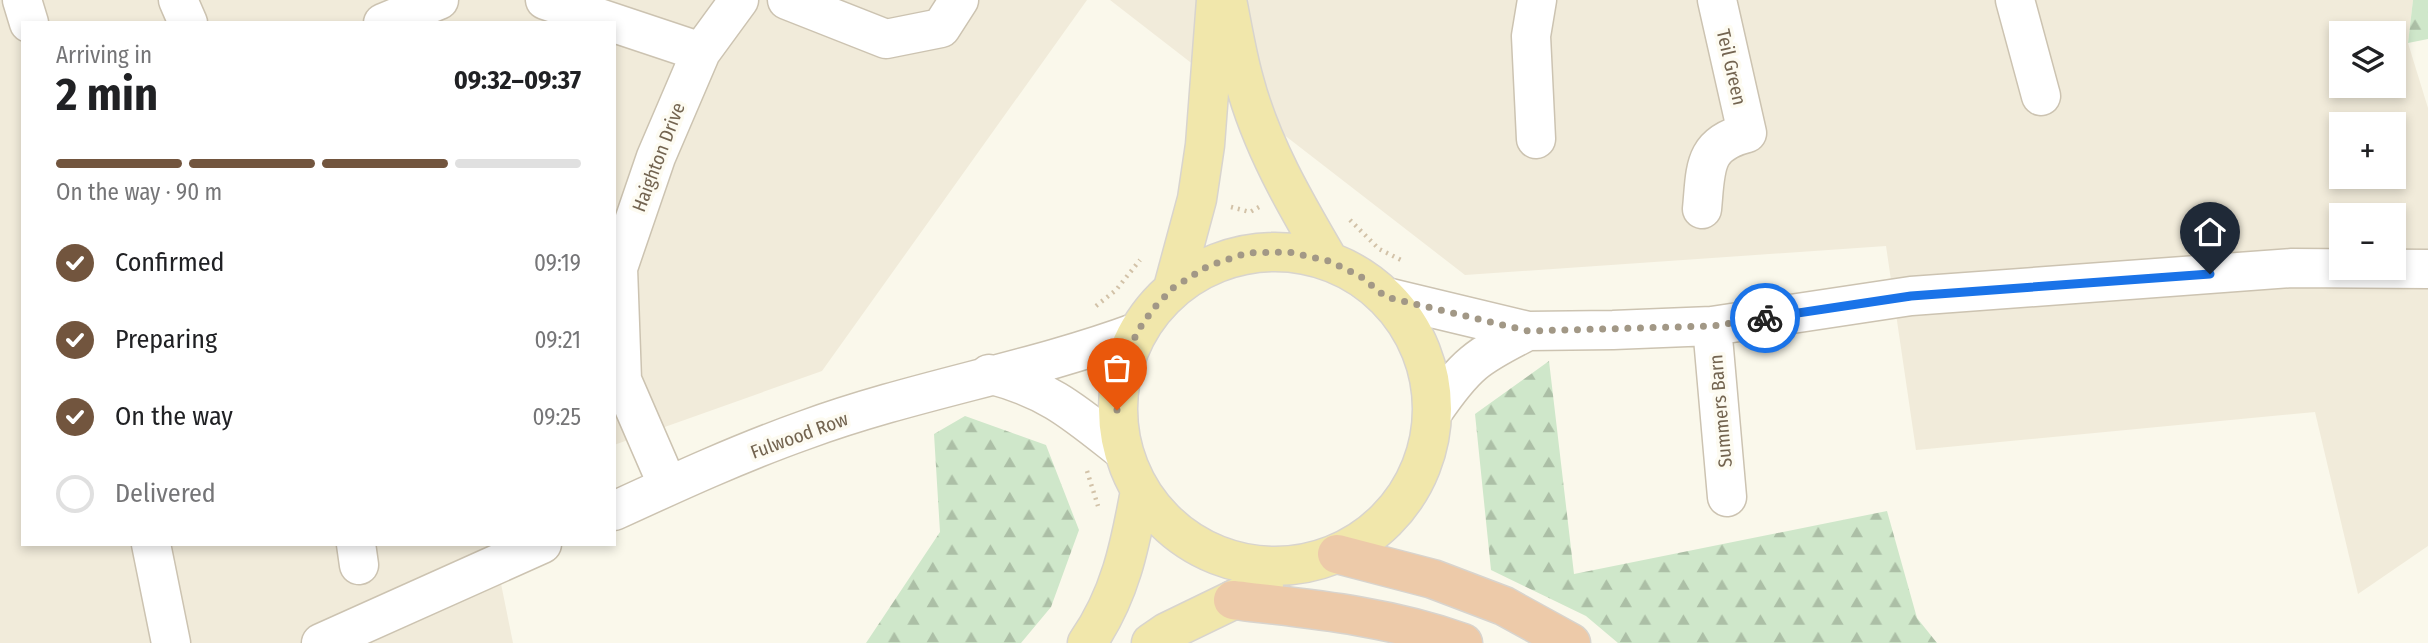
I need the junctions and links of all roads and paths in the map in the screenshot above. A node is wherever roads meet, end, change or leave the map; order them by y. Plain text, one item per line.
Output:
1 (22, 0) edge
2 (178, 0) edge
3 (439, 0) edge
4 (545, 0) edge
5 (739, 0) edge
6 (786, 0) edge
7 (959, 0) edge
8 (1216, 0) edge
9 (1227, 0) edge
10 (1717, 0) edge
11 (2015, 0) edge
12 (1534, 18) edge
13 (28, 21) edge
14 (187, 21) edge
15 (388, 21) edge
16 (608, 21) edge
17 (616, 24) edge
18 (701, 52) junction
19 (2041, 96) dead end
20 (1536, 139) dead end
21 (1289, 192) junction
22 (1197, 199) junction
23 (1702, 209) dead end
24 (1329, 261) junction
25 (2428, 269) edge
26 (1173, 288) junction
27 (1386, 297) junction
28 (1712, 326) junction
29 (1528, 331) junction
30 (1137, 332) junction
31 (989, 374) junction
32 (1433, 412) junction
33 (1122, 450) junction
34 (668, 486) junction
35 (1140, 491) junction
36 (1727, 497) dead end
37 (616, 510) edge
38 (151, 546) edge
39 (538, 546) edge
40 (1320, 560) junction
41 (1233, 600) junction
42 (375, 633) edge
43 (171, 643) edge
44 (321, 643) edge
45 (1087, 643) edge
46 (1151, 643) edge
47 (1463, 643) edge
48 (1571, 643) edge

1 - 13 street
2 - 14 street
3 - 15 street
4 - 16 street
5 - 18 street, Haighton Drive
6 - 7 street
8 - 22 main road
9 - 21 main road
10 - 23 street, Teil Green
11 - 19 street
12 - 20 street
17 - 18 street
18 - 34 street, Haighton Drive
21 - 22 path
21 - 24 main road
22 - 26 main road
24 - 26 main road
24 - 27 main road
25 - 28 street
26 - 30 main road
27 - 29 street
27 - 32 main road
28 - 29 street
28 - 36 street, Summers Barn
29 - 32 street
30 - 31 street, Fulwood Row
30 - 33 main road
31 - 33 street
31 - 34 street, Fulwood Row
32 - 40 main road
33 - 35 main road
34 - 37 street, Fulwood Row
35 - 40 main road
35 - 45 main road
38 - 43 street
39 - 42 street
40 - 41 main road
40 - 48 highway
41 - 46 main road
41 - 47 highway
42 - 44 street

